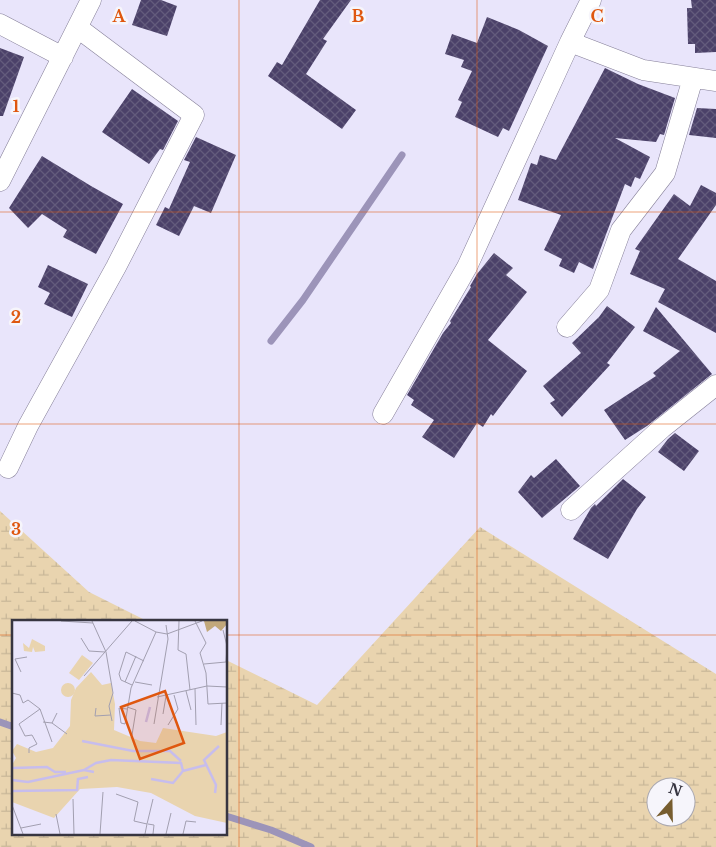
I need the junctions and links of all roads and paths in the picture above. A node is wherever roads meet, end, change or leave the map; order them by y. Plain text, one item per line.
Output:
1 (91, 0) edge
2 (591, 0) edge
3 (0, 24) edge
4 (78, 28) junction
5 (570, 42) junction
6 (64, 57) junction
7 (693, 78) junction
8 (716, 81) edge
9 (0, 181) edge
10 (567, 327) dead end
11 (716, 385) edge
12 (383, 414) dead end
13 (8, 468) dead end
14 (572, 510) dead end

1 - 4 street
2 - 5 street
3 - 6 street
4 - 6 street
4 - 13 street
5 - 7 street
5 - 12 street
6 - 9 street
7 - 8 street
7 - 10 street
11 - 14 street

